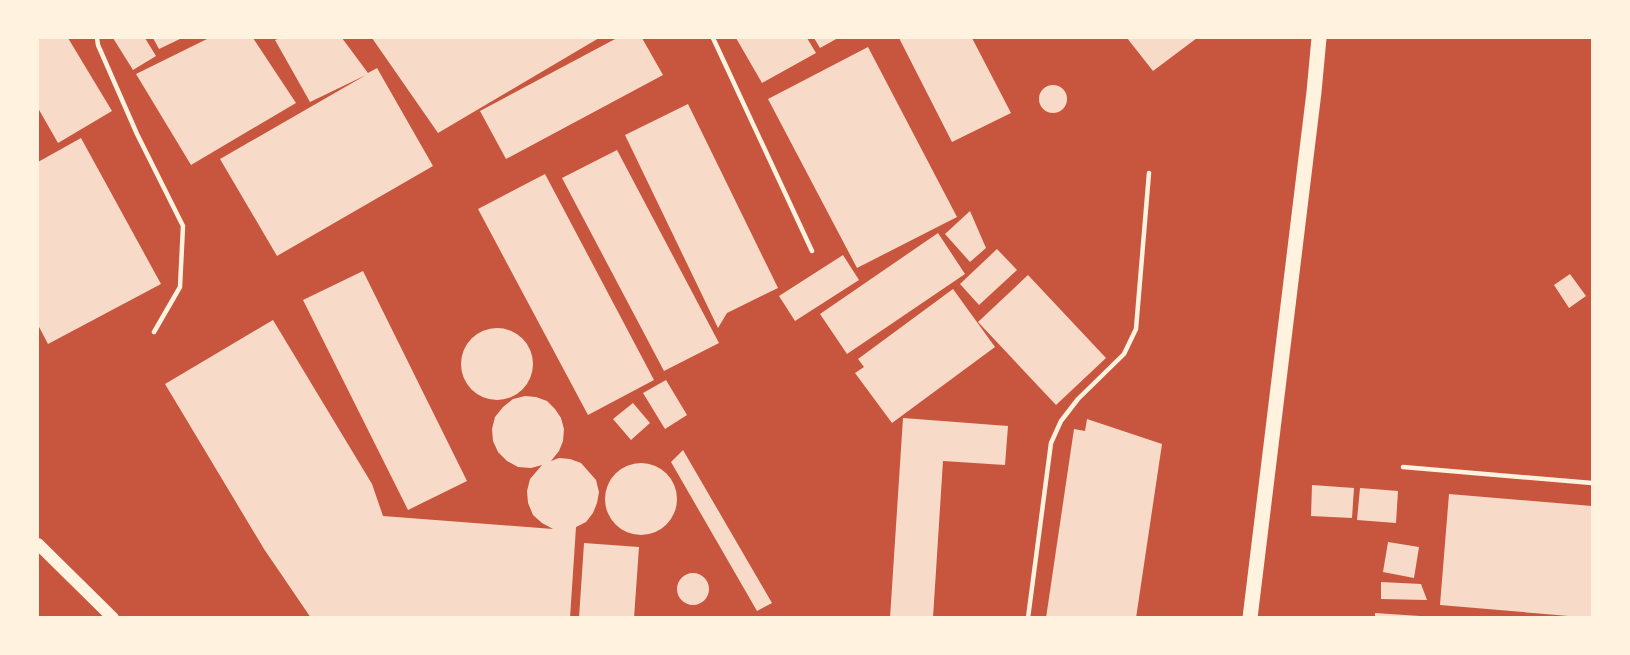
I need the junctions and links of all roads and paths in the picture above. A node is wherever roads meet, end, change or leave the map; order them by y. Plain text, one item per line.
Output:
1 (97, 38) edge
2 (713, 38) edge
3 (1318, 38) edge
4 (1149, 173) dead end
5 (812, 250) dead end
6 (154, 332) dead end
7 (1403, 467) dead end
8 (1593, 483) edge
9 (38, 543) edge
10 (113, 618) edge
11 (1028, 618) edge
12 (1250, 618) edge

1 - 6 lane
2 - 5 lane
3 - 12 main road
4 - 11 lane
7 - 8 lane
9 - 10 main road

